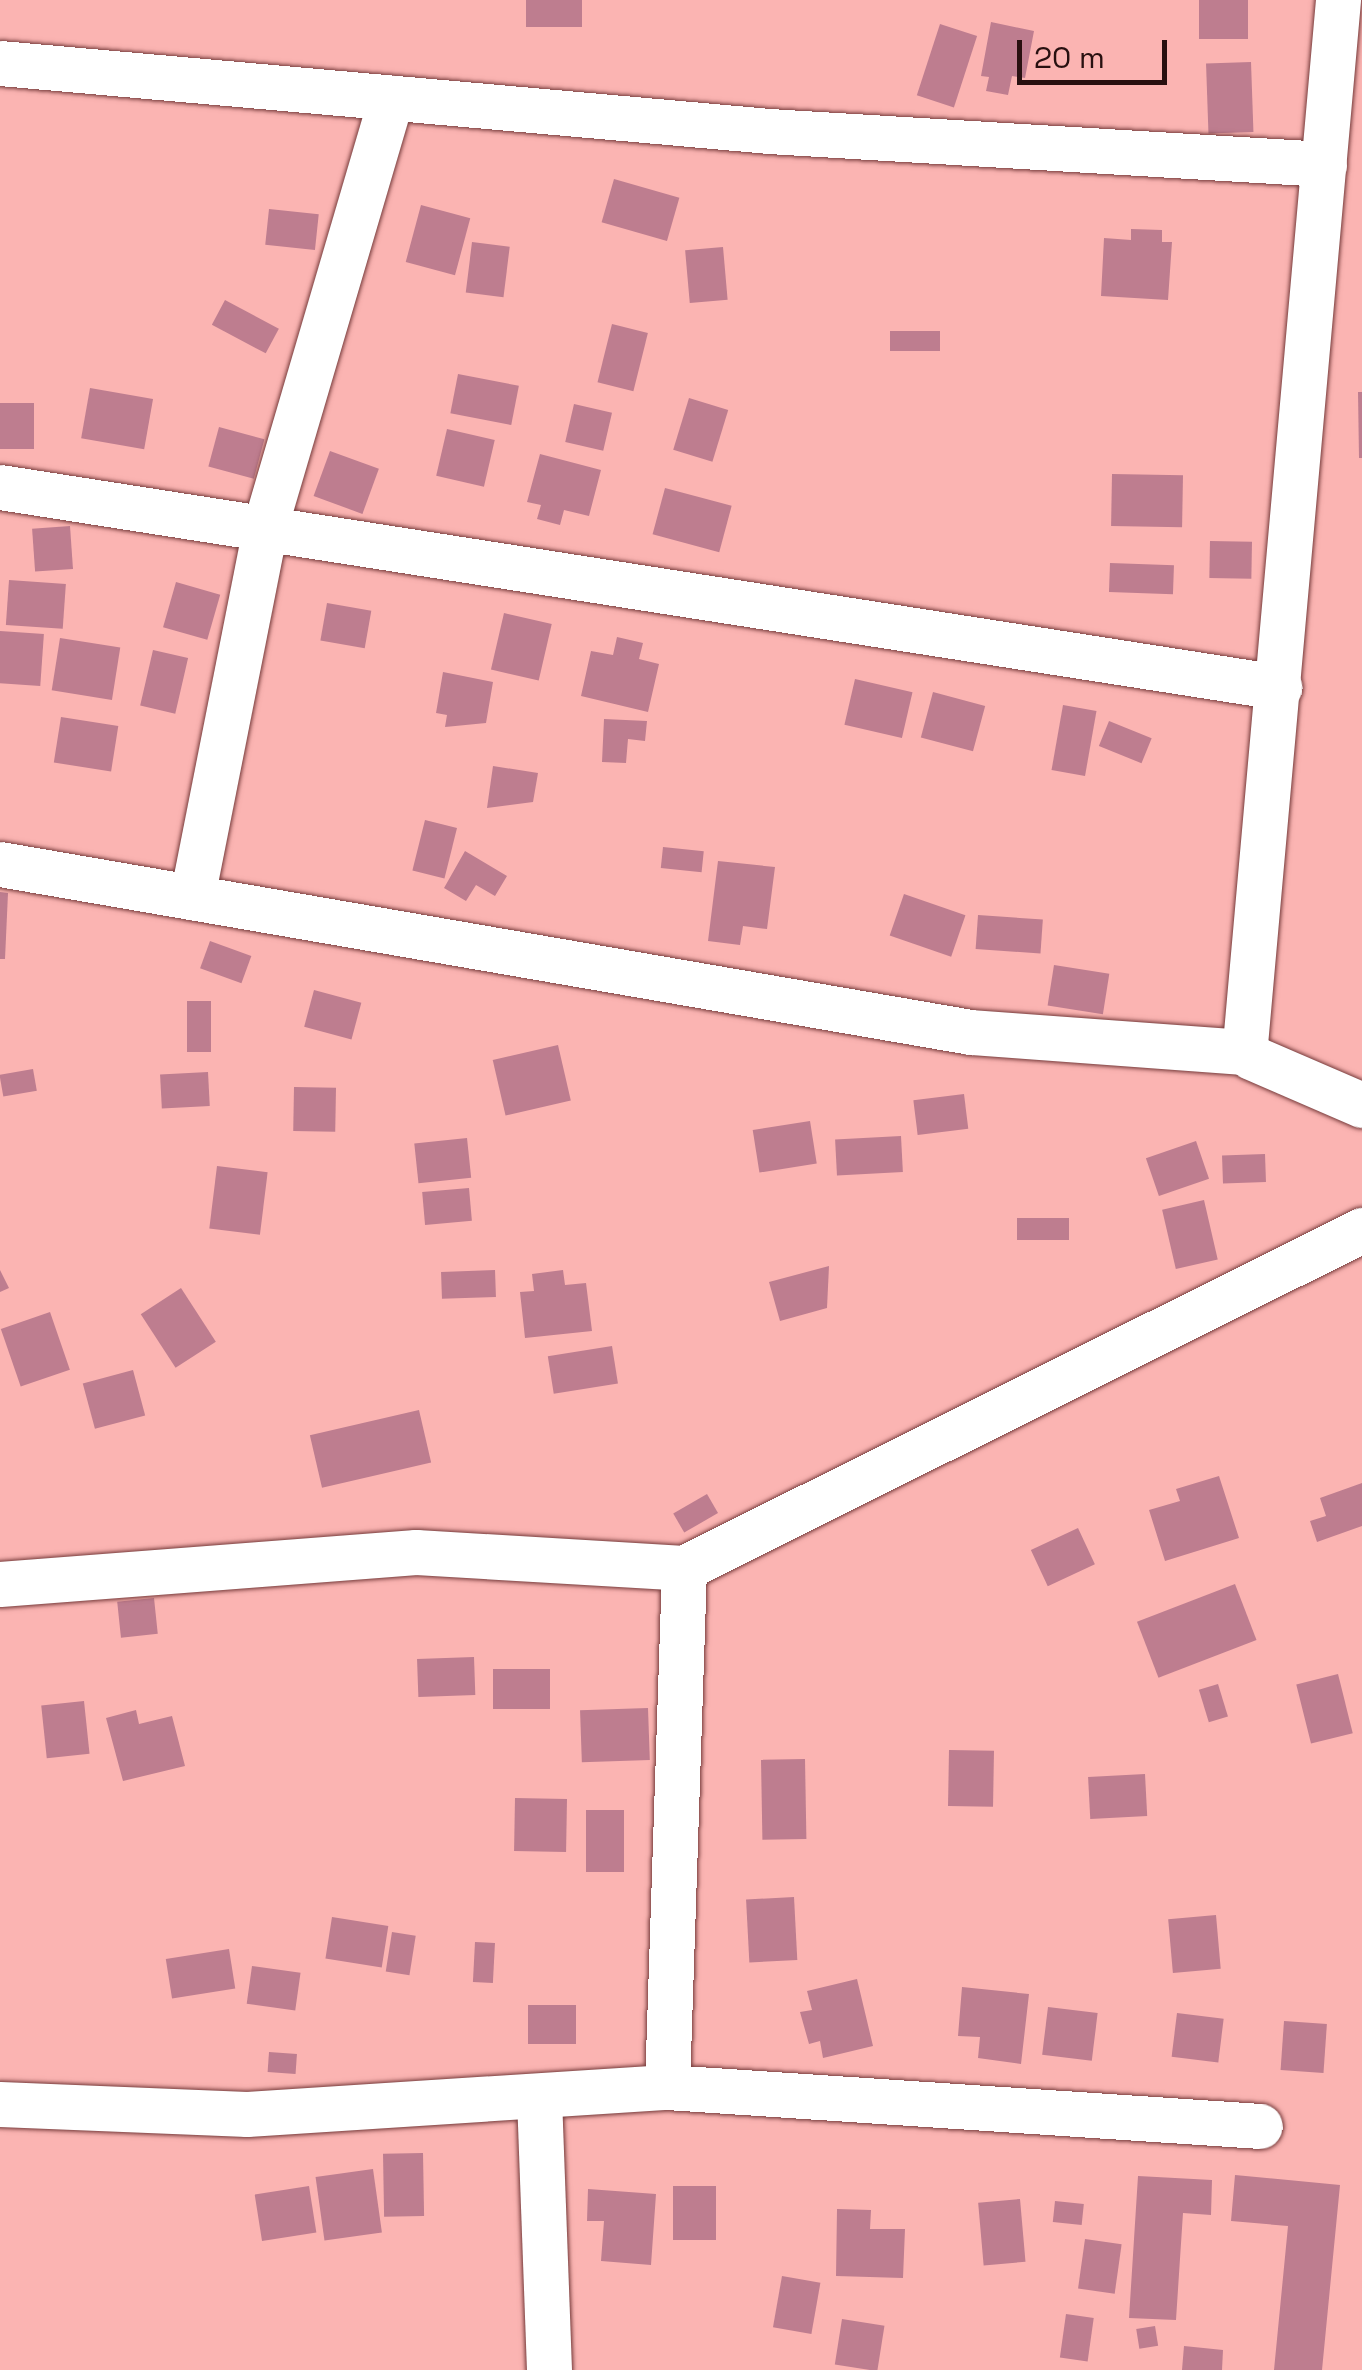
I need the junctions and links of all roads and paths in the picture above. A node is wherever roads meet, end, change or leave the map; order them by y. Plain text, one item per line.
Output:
1 (1338, 0) edge
2 (0, 63) edge
3 (391, 98) junction
4 (1324, 164) junction
5 (0, 486) edge
6 (266, 523) junction
7 (1279, 687) junction
8 (0, 864) edge
9 (192, 897) junction
10 (1245, 1052) junction
11 (1362, 1105) edge
12 (1362, 1230) edge
13 (684, 1568) junction
14 (0, 1584) edge
15 (666, 2086) junction
16 (539, 2097) junction
17 (0, 2104) edge
18 (1260, 2126) dead end
19 (548, 2370) edge

1 - 4 street
2 - 3 street
3 - 4 street
3 - 6 street
4 - 7 street
5 - 6 street
6 - 7 street
6 - 9 street
7 - 10 street
8 - 9 street
9 - 10 street
10 - 11 street
12 - 13 street
13 - 14 street
13 - 15 street
15 - 16 street
15 - 18 street
16 - 17 street
16 - 19 street

